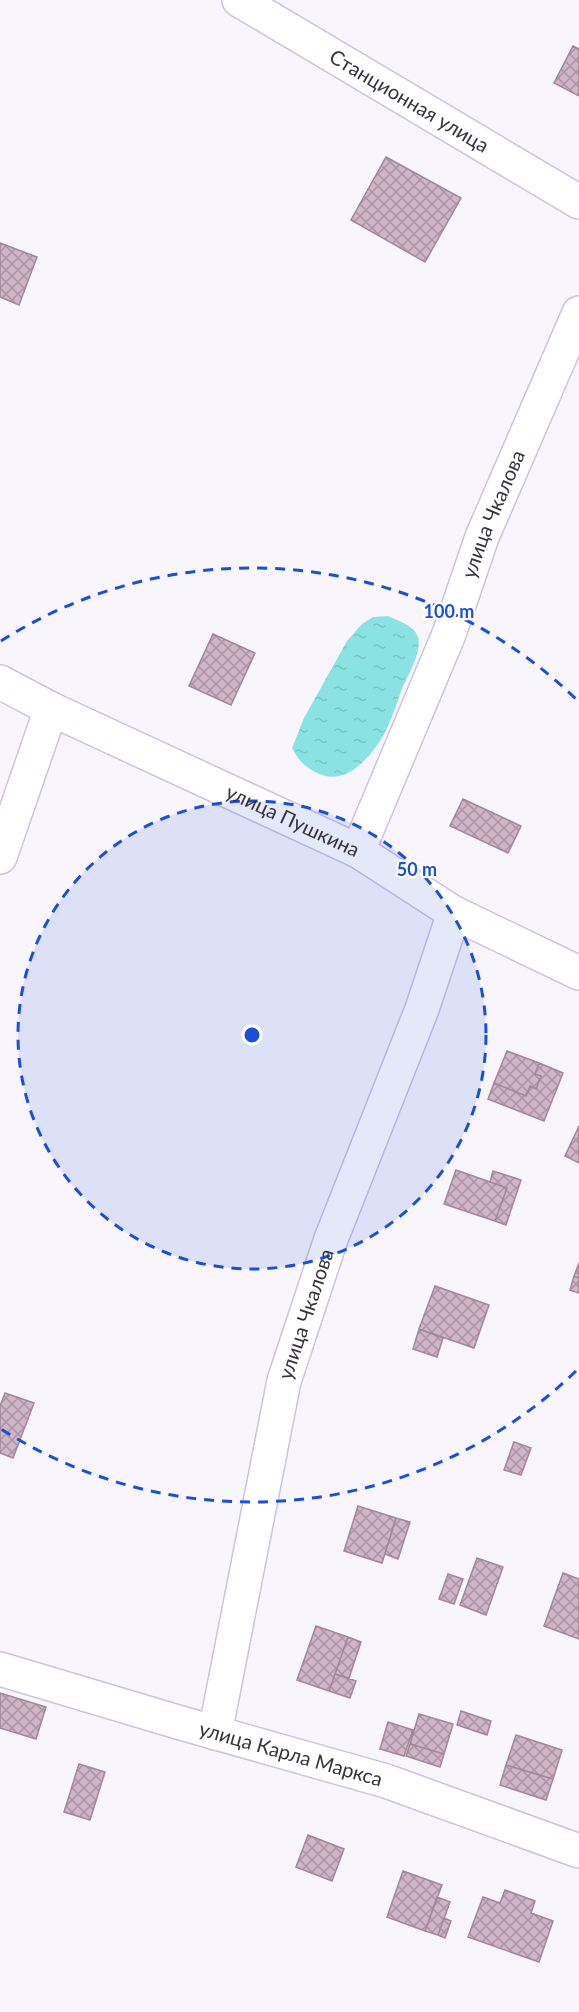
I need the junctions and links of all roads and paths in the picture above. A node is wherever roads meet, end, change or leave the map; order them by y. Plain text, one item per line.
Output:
1 (239, 0) edge
2 (579, 202) edge
3 (579, 313) edge
4 (0, 682) edge
5 (51, 709) junction
6 (358, 851) junction
7 (0, 857) edge
8 (454, 913) junction
9 (579, 973) edge
10 (0, 1669) edge
11 (215, 1733) junction
12 (579, 1851) edge

1 - 2 street, Станционная улица
3 - 6 street, улица Чкалова
4 - 5 street, улица Пушкина
5 - 6 street, улица Пушкина
5 - 7 street
6 - 8 street, улица Пушкина
8 - 9 street, улица Пушкина
8 - 11 street, улица Чкалова
10 - 11 street, улица Карла Маркса
11 - 12 street, улица Карла Маркса

